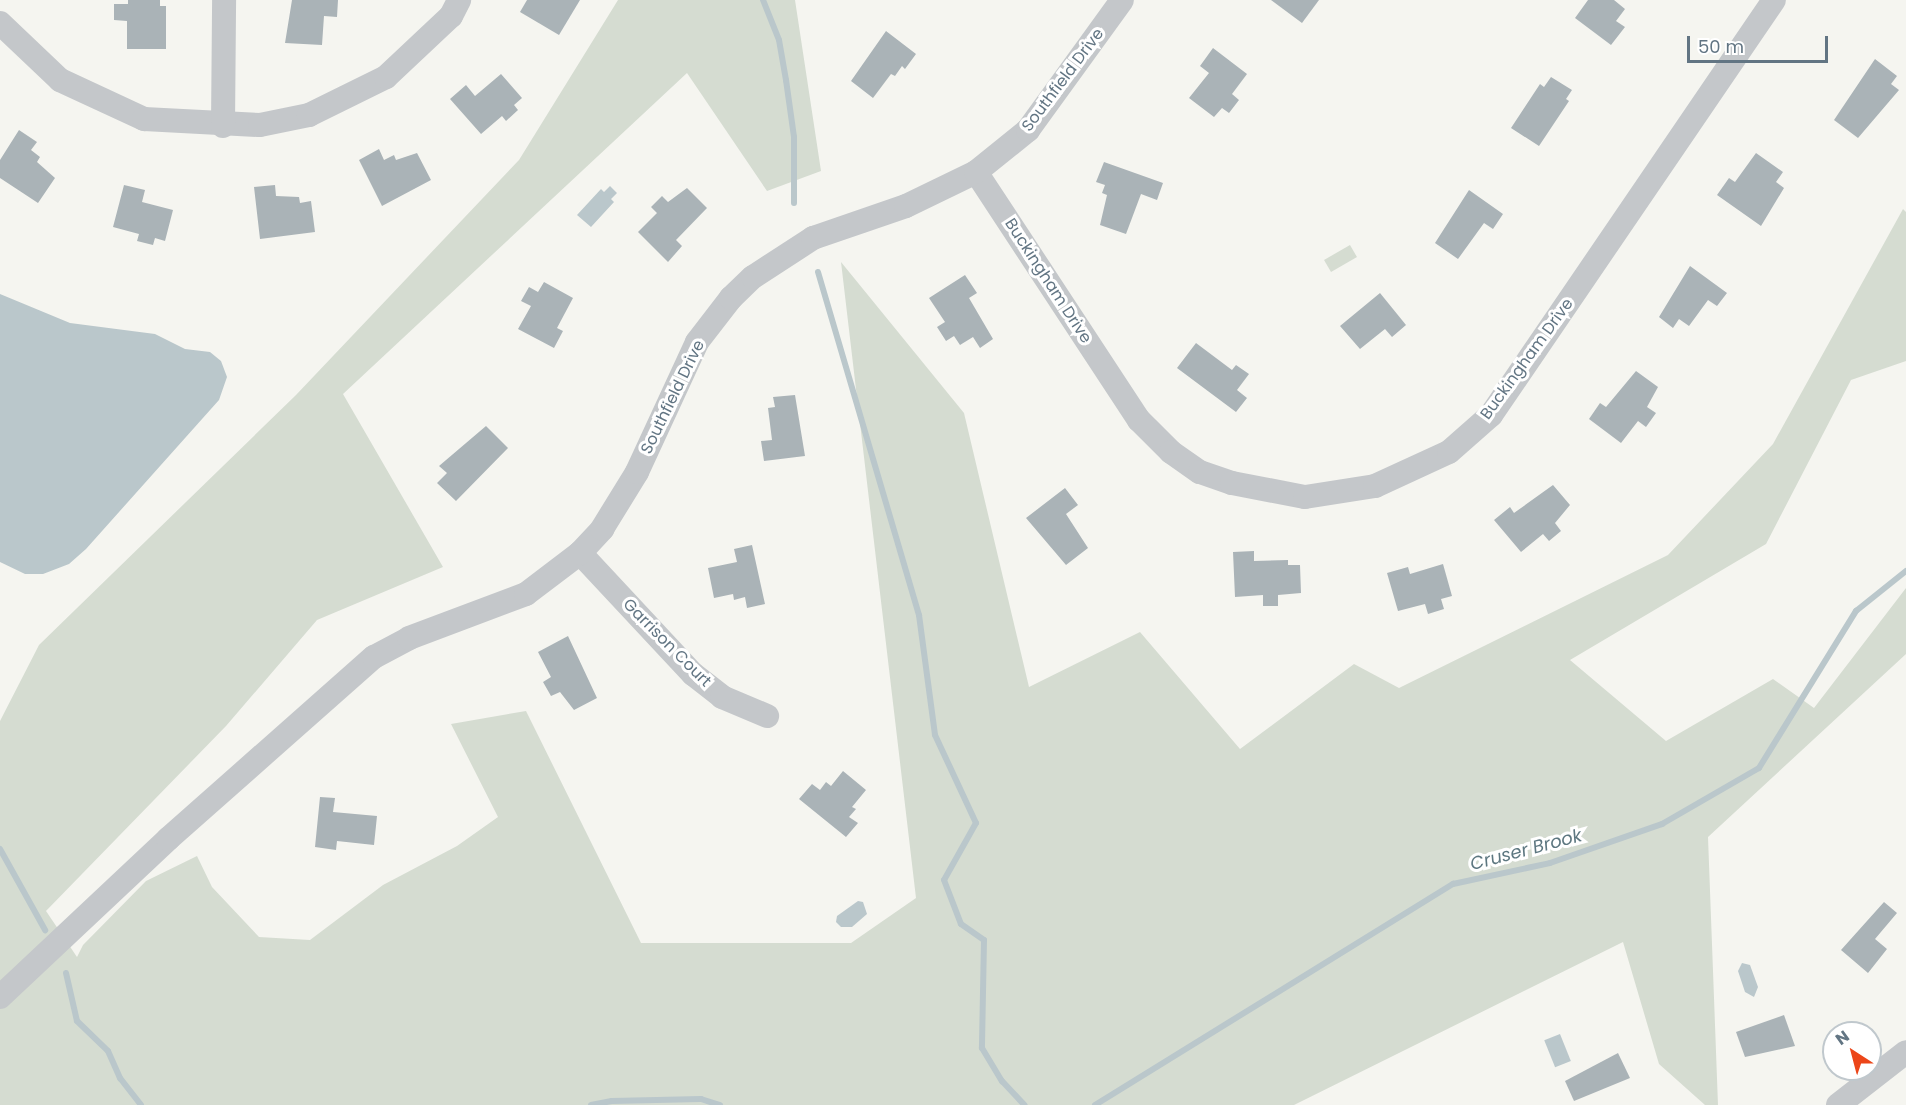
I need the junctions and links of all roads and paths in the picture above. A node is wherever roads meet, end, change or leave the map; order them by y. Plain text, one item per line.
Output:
1 (224, 0) edge
2 (459, 0) edge
3 (1122, 0) edge
4 (1774, 0) edge
5 (0, 23) edge
6 (223, 126) junction
7 (976, 172) junction
8 (580, 553) junction
9 (767, 716) dead end
10 (0, 997) edge
11 (1906, 1052) edge
12 (1838, 1105) edge

1 - 6 street
2 - 6 street
3 - 7 street, Southfield Drive
4 - 7 street, Buckingham Drive
5 - 6 street
7 - 8 street, Southfield Drive
8 - 9 street, Garrison Court
8 - 10 street, Southfield Drive
11 - 12 street

